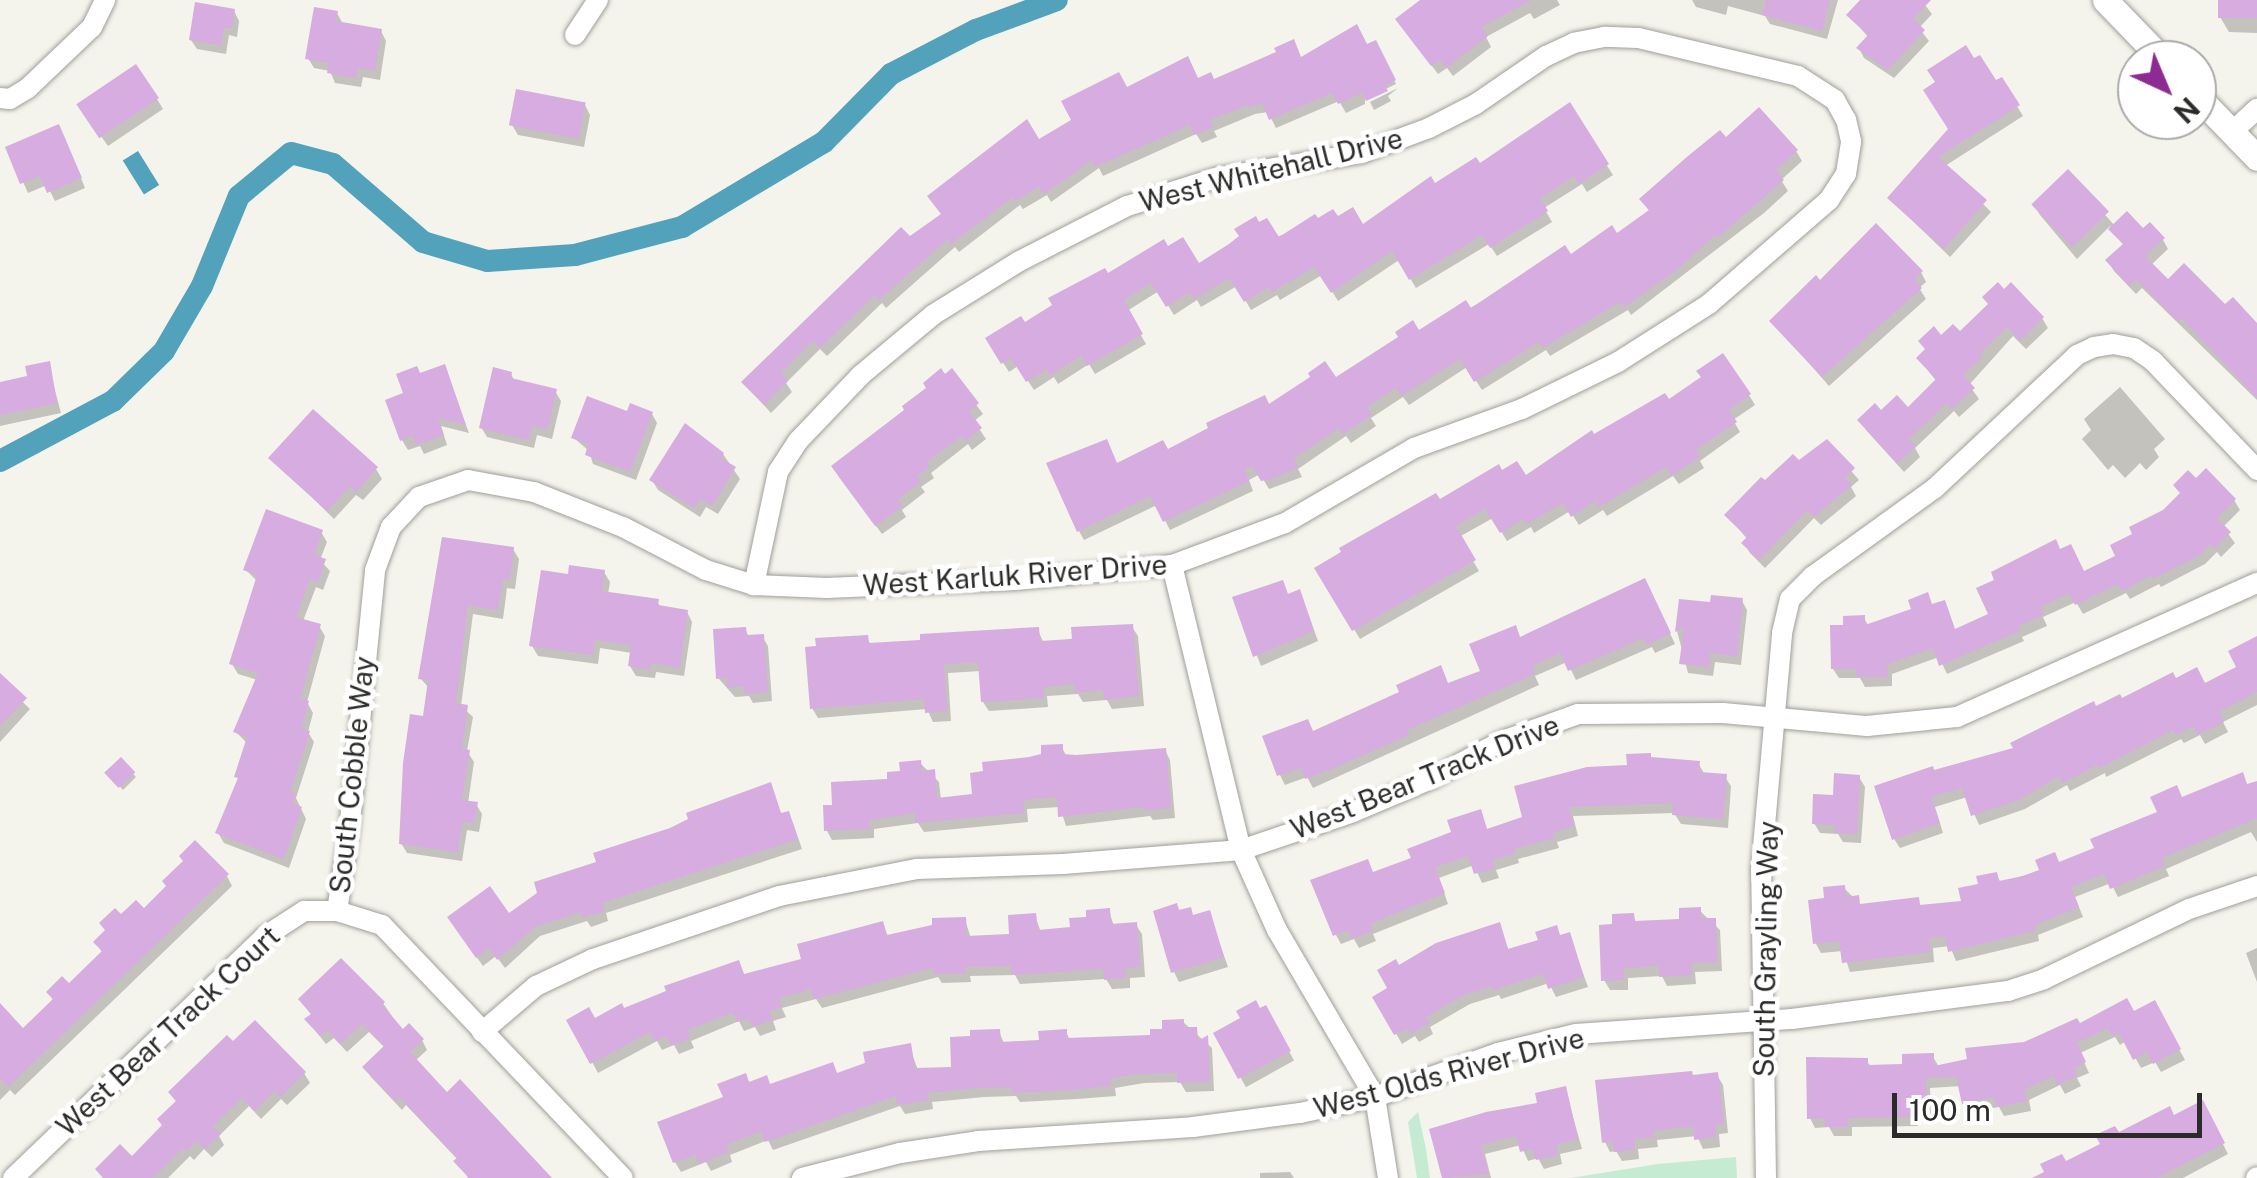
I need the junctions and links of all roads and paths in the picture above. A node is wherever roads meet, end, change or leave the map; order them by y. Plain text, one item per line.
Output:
1 (105, 0) edge
2 (598, 0) edge
3 (2106, 0) edge
4 (575, 36) dead end
5 (2144, 40) edge
6 (0, 98) edge
7 (2257, 110) edge
8 (2217, 115) edge
9 (1851, 141) joint
10 (2248, 144) edge
11 (2257, 470) edge
12 (419, 497) joint
13 (1172, 565) junction
14 (2257, 584) edge
15 (754, 585) junction
16 (1776, 720) junction
17 (1240, 850) junction
18 (2257, 886) edge
19 (337, 911) junction
20 (1763, 1022) junction
21 (482, 1032) junction
22 (1376, 1097) junction
23 (13, 1178) edge
24 (623, 1178) edge
25 (802, 1178) edge
26 (1388, 1178) edge
27 (1766, 1178) edge

1 - 6 street
2 - 4 street
3 - 5 street
7 - 10 street
8 - 10 street
9 - 13 street, West Karluk River Drive
9 - 15 street, West Whitehall Drive
11 - 16 street, South Grayling Way
12 - 15 street, West Karluk River Drive
12 - 19 street, South Cobble Way
13 - 15 street, West Karluk River Drive
13 - 17 street
14 - 16 street, West Bear Track Drive
16 - 17 street, West Bear Track Drive
16 - 20 street, South Grayling Way
17 - 21 street, West Bear Track Drive
17 - 22 street
18 - 20 street, West Olds River Drive
19 - 21 street, South Cobble Way
19 - 23 street, West Bear Track Court
20 - 22 street, West Olds River Drive
20 - 27 street, South Grayling Way
21 - 24 street, South Cobble Way
22 - 25 street, West Olds River Drive
22 - 26 street

